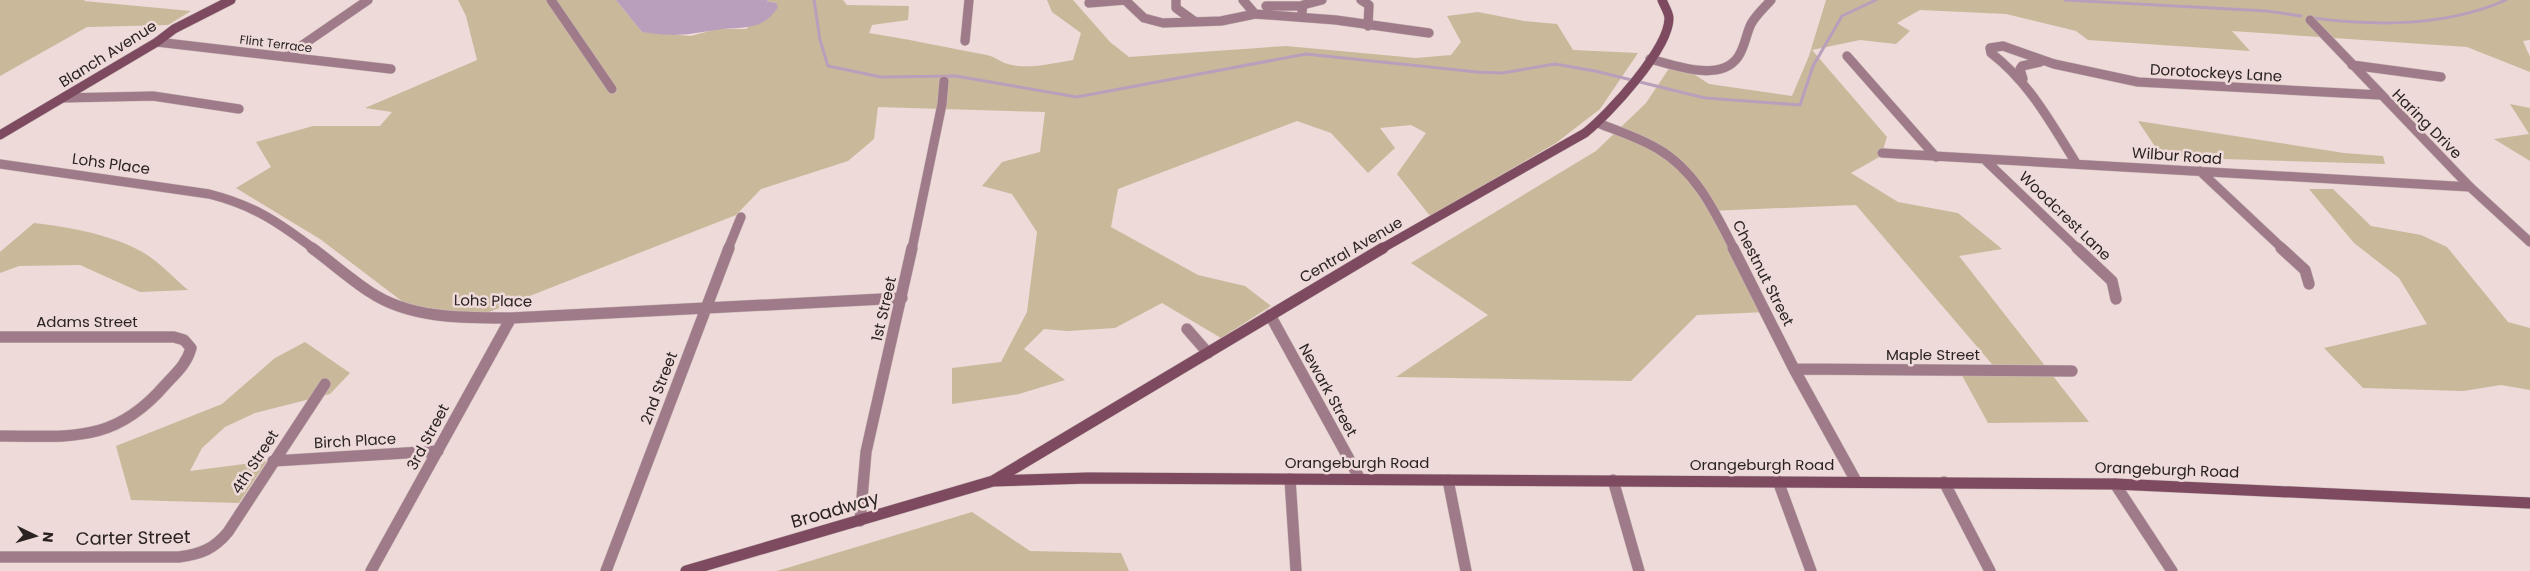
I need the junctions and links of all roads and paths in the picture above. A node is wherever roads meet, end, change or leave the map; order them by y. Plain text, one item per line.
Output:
1 (232, 0) edge
2 (368, 0) edge
3 (551, 0) edge
4 (969, 0) edge
5 (1125, 0) edge
6 (1176, 0) edge
7 (1243, 0) edge
8 (1322, 0) edge
9 (1363, 0) edge
10 (1662, 0) edge
11 (1771, 0) edge
12 (1088, 3) dead end
13 (1266, 6) dead end
14 (1302, 6) junction
15 (1255, 14) junction
16 (1305, 18) junction
17 (2310, 20) dead end
18 (1195, 22) junction
19 (1368, 26) junction
20 (1429, 33) dead end
21 (965, 41) dead end
22 (157, 42) junction
23 (1847, 56) dead end
24 (285, 57) junction
25 (1650, 59) junction
26 (2054, 64) junction
27 (2352, 65) junction
28 (391, 69) dead end
29 (2441, 77) dead end
30 (944, 81) dead end
31 (2024, 82) junction
32 (612, 89) dead end
33 (2380, 95) junction
34 (62, 98) junction
35 (239, 109) dead end
36 (1598, 123) junction
37 (0, 135) edge
38 (1882, 153) dead end
39 (1936, 157) junction
40 (1984, 159) junction
41 (2076, 163) junction
42 (0, 164) edge
43 (2200, 171) junction
44 (2470, 187) junction
45 (742, 217) dead end
46 (2529, 240) edge
47 (2309, 284) dead end
48 (902, 298) junction
49 (2116, 299) dead end
50 (707, 308) junction
51 (1270, 315) junction
52 (511, 318) junction
53 (1187, 329) dead end
54 (0, 337) edge
55 (1208, 352) junction
56 (1794, 369) junction
57 (2072, 371) dead end
58 (325, 384) dead end
59 (0, 436) edge
60 (438, 452) junction
61 (273, 461) junction
62 (1290, 478) junction
63 (1360, 479) junction
64 (1448, 480) junction
65 (1613, 480) junction
66 (993, 481) junction
67 (1778, 481) junction
68 (1856, 482) junction
69 (1944, 482) junction
70 (2115, 484) junction
71 (2530, 503) edge
72 (860, 521) junction
73 (207, 553) joint
74 (0, 557) edge
75 (721, 566) edge
76 (371, 571) edge
77 (606, 571) edge
78 (686, 571) edge
79 (1296, 571) edge
80 (1466, 571) edge
81 (1639, 571) edge
82 (1811, 571) edge
83 (1990, 571) edge
84 (2172, 571) edge

1 - 22 street, Blanch Avenue
2 - 24 street
3 - 32 street
4 - 21 street
5 - 12 street
5 - 18 street
6 - 18 street
7 - 15 street
8 - 14 street
9 - 19 street
10 - 25 street, Central Avenue
11 - 25 street
13 - 14 street
14 - 16 street
15 - 16 street
15 - 18 street
16 - 19 street
17 - 27 street, Haring Drive
19 - 20 street
22 - 24 street, Flint Terrace
22 - 34 street, Blanch Avenue
23 - 39 street
24 - 28 street, Flint Terrace
25 - 36 street, Central Avenue
26 - 31 street, Dorotockeys Lane
26 - 31 street, Dorotockeys Lane
26 - 33 street, Dorotockeys Lane
27 - 29 street
27 - 33 street, Haring Drive
30 - 48 street, 1st Street
31 - 41 street, Dorotockeys Lane
33 - 44 street, Haring Drive
34 - 35 street
34 - 37 street, Blanch Avenue
36 - 51 street, Central Avenue
36 - 56 street, Chestnut Street
38 - 39 street, Wilbur Road
39 - 40 street, Wilbur Road
40 - 41 street, Wilbur Road
40 - 49 street, Woodcrest Lane
41 - 43 street, Wilbur Road
42 - 52 street, Lohs Place
43 - 44 street, Wilbur Road
43 - 47 street
44 - 46 street, Haring Drive
45 - 50 street, 2nd Street
48 - 50 street, Lohs Place
48 - 72 street, 1st Street
50 - 52 street, Lohs Place
50 - 77 street, 2nd Street
51 - 55 street, Central Avenue
51 - 63 street, Newark Street
52 - 60 street, 3rd Street
53 - 55 street
54 - 59 street, Adams Street
55 - 66 street, Central Avenue
56 - 57 street, Maple Street
56 - 68 street, Chestnut Street
58 - 61 street, 4th Street
60 - 61 street, Birch Place
60 - 76 street, 3rd Street
61 - 73 street, 4th Street
62 - 63 street, Orangeburgh Road
62 - 66 street, Orangeburgh Road
62 - 79 street
63 - 64 street, Orangeburgh Road
64 - 65 street, Orangeburgh Road
64 - 80 street
65 - 67 street, Orangeburgh Road
65 - 81 street
66 - 72 street, Broadway
67 - 68 street, Orangeburgh Road
67 - 82 street
68 - 69 street, Orangeburgh Road
69 - 70 street, Orangeburgh Road
69 - 83 street
70 - 71 street, Orangeburgh Road
70 - 84 street
72 - 75 street, Broadway
73 - 74 street, Carter Street
75 - 78 street, Broadway

